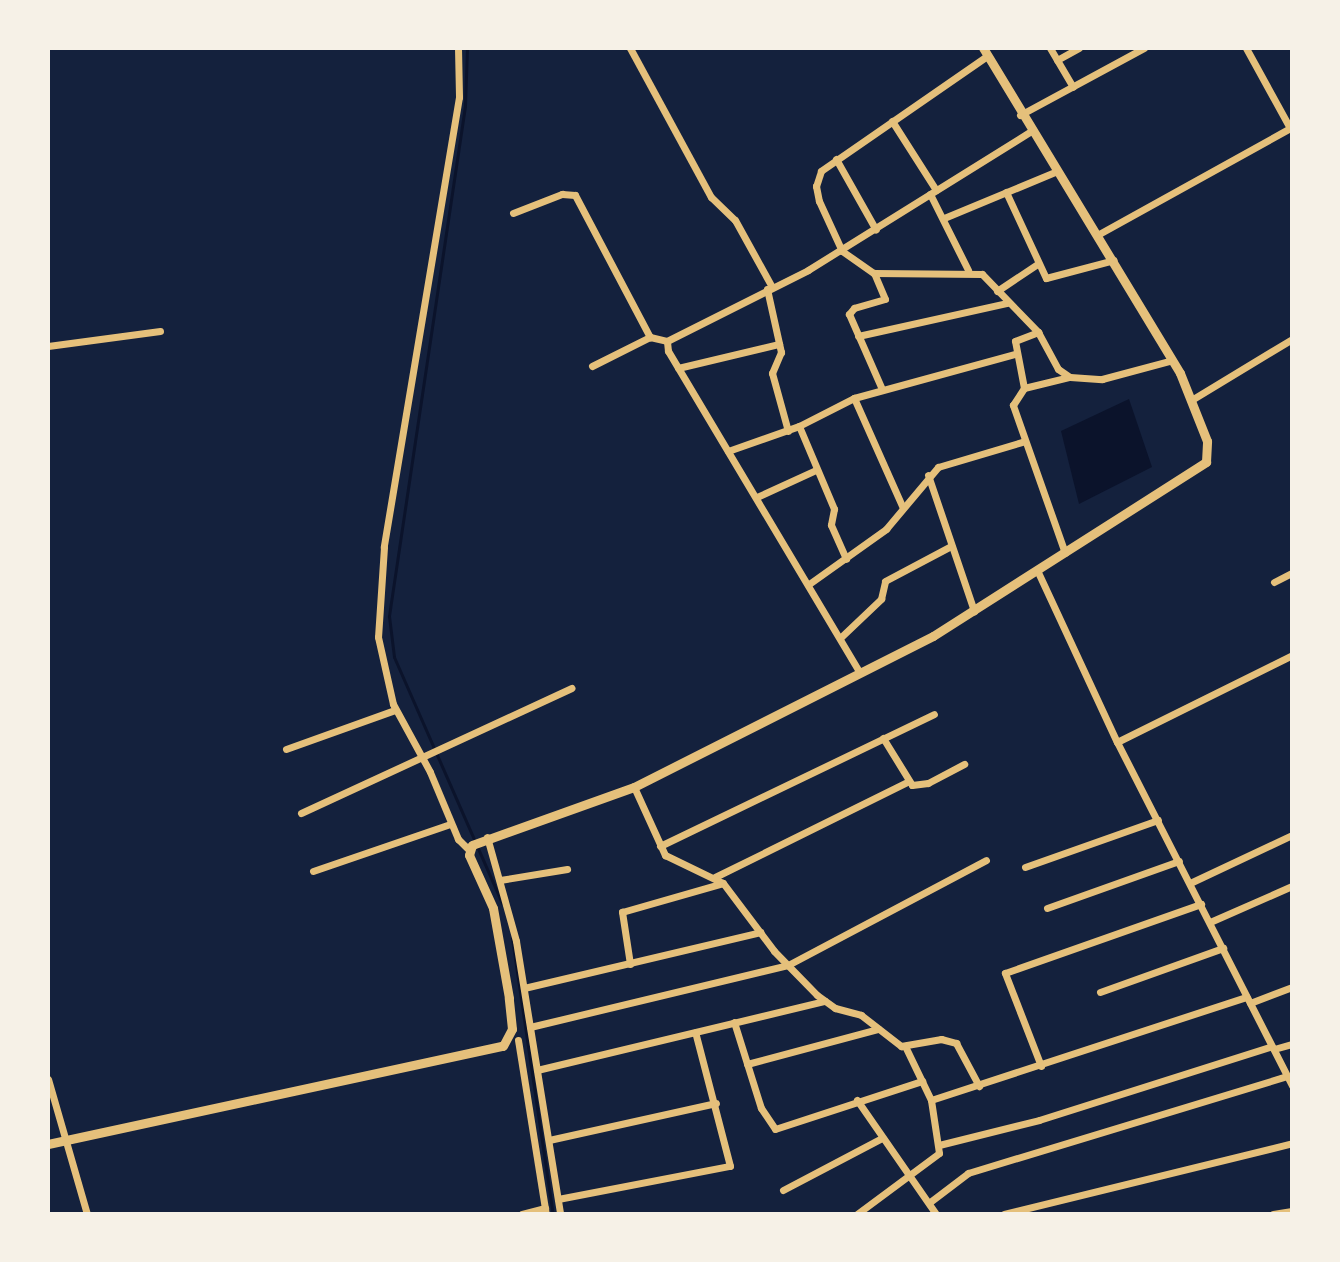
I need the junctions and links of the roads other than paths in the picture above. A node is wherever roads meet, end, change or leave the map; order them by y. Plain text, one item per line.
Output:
1 (458, 48) edge
2 (630, 48) edge
3 (1050, 48) edge
4 (1079, 48) edge
5 (1144, 48) edge
6 (1246, 48) edge
7 (985, 52) edge
8 (1057, 60) junction
9 (1073, 87) junction
10 (1020, 115) junction
11 (892, 121) junction
12 (1291, 128) edge
13 (1030, 132) junction
14 (836, 159) junction
15 (1055, 172) junction
16 (933, 192) junction
17 (1006, 192) junction
18 (513, 213) dead end
19 (944, 218) junction
20 (876, 230) junction
21 (1099, 234) junction
22 (842, 251) junction
23 (1114, 260) junction
24 (1036, 265) junction
25 (968, 270) junction
26 (874, 273) junction
27 (769, 288) junction
28 (997, 291) junction
29 (1007, 303) junction
30 (160, 331) dead end
31 (1038, 332) junction
32 (858, 336) junction
33 (650, 337) junction
34 (1292, 339) edge
35 (667, 341) junction
36 (779, 344) junction
37 (48, 346) edge
38 (1015, 354) junction
39 (1173, 360) junction
40 (592, 366) dead end
41 (678, 368) junction
42 (1070, 377) junction
43 (1024, 388) junction
44 (882, 389) junction
45 (854, 398) junction
46 (1193, 399) junction
47 (799, 426) junction
48 (788, 431) junction
49 (1022, 442) junction
50 (728, 451) junction
51 (816, 470) junction
52 (928, 475) junction
53 (757, 497) junction
54 (903, 508) junction
55 (951, 546) junction
56 (1065, 553) junction
57 (846, 559) junction
58 (1037, 570) junction
59 (1292, 573) edge
60 (1274, 582) dead end
61 (809, 584) junction
62 (974, 611) junction
63 (840, 638) junction
64 (1292, 655) edge
65 (860, 673) junction
66 (572, 688) dead end
67 (395, 710) junction
68 (934, 714) dead end
69 (883, 738) junction
70 (1117, 742) junction
71 (286, 749) dead end
72 (427, 759) junction
73 (964, 764) dead end
74 (907, 782) junction
75 (634, 787) junction
76 (301, 813) dead end
77 (1158, 820) junction
78 (450, 824) junction
79 (1292, 835) edge
80 (485, 838) junction
81 (660, 846) junction
82 (470, 847) junction
83 (986, 860) dead end
84 (1179, 861) junction
85 (1025, 867) dead end
86 (567, 869) dead end
87 (313, 871) dead end
88 (715, 877) junction
89 (500, 880) junction
90 (723, 883) junction
91 (1190, 883) junction
92 (1292, 886) edge
93 (1201, 904) junction
94 (1047, 908) dead end
95 (1210, 922) junction
96 (760, 932) junction
97 (1223, 948) junction
98 (630, 964) junction
99 (788, 965) junction
100 (1292, 987) edge
101 (524, 988) junction
102 (1100, 992) dead end
103 (1249, 1000) junction
104 (825, 1001) junction
105 (734, 1022) junction
106 (530, 1027) junction
107 (878, 1029) junction
108 (695, 1032) junction
109 (522, 1040) junction
110 (1292, 1044) edge
111 (905, 1046) junction
112 (1273, 1048) junction
113 (747, 1064) junction
114 (1041, 1066) junction
115 (537, 1070) junction
116 (1287, 1076) junction
117 (48, 1079) edge
118 (922, 1081) junction
119 (979, 1086) junction
120 (1292, 1086) edge
121 (857, 1100) junction
122 (931, 1100) junction
123 (716, 1103) junction
124 (882, 1138) junction
125 (65, 1139) junction
126 (549, 1140) junction
127 (1292, 1143) edge
128 (48, 1144) edge
129 (939, 1145) junction
130 (909, 1177) junction
131 (783, 1190) dead end
132 (558, 1199) junction
133 (930, 1202) junction
134 (546, 1211) edge
135 (1292, 1211) edge
136 (86, 1212) edge
137 (75, 1214) edge
138 (522, 1214) edge
139 (560, 1214) edge
140 (857, 1214) edge
141 (936, 1214) edge
142 (1004, 1214) edge
143 (1273, 1214) edge

1 - 67 street
2 - 27 street
3 - 8 street
4 - 8 street
5 - 9 street
6 - 12 street
7 - 10 street
7 - 11 street
8 - 9 street
9 - 10 street
10 - 13 street
11 - 14 street
11 - 16 street
12 - 21 street
13 - 15 street
13 - 16 street
14 - 20 street
14 - 22 street
15 - 17 street
15 - 21 street
16 - 19 street
16 - 20 street
17 - 19 street
17 - 24 street
18 - 33 street
19 - 25 street
20 - 22 street
21 - 23 street
22 - 26 street
22 - 27 street
23 - 24 street
23 - 39 street
24 - 28 street
25 - 26 street
25 - 28 street
26 - 32 street
27 - 35 street
27 - 36 street
28 - 29 street
29 - 31 street
29 - 32 street
30 - 37 street
31 - 38 street
31 - 42 street
32 - 44 street
33 - 35 street
33 - 40 street
34 - 46 street
35 - 41 street
36 - 41 street
36 - 48 street
38 - 43 street
38 - 44 street
39 - 42 street
39 - 46 street
41 - 50 street
42 - 43 street
43 - 49 street
44 - 45 street
45 - 47 street
45 - 54 street
46 - 56 street
47 - 48 street
47 - 51 street
48 - 50 street
49 - 52 street
49 - 56 street
50 - 53 street
51 - 53 street
51 - 57 street
52 - 54 street
52 - 55 street
53 - 61 street
54 - 57 street
55 - 62 street
55 - 63 street
56 - 58 street
57 - 61 street
58 - 62 street
58 - 70 street
59 - 60 street
61 - 63 street
62 - 65 street
63 - 65 street
64 - 70 street
65 - 75 street
66 - 72 street
67 - 71 street
67 - 72 street
68 - 69 street
69 - 74 street
69 - 81 street
70 - 77 street
72 - 76 street
72 - 78 street
73 - 74 street
74 - 88 street
75 - 80 street
75 - 81 street
77 - 84 street
77 - 85 street
78 - 82 street
78 - 87 street
79 - 91 street
80 - 82 street
80 - 89 street
81 - 88 street
82 - 109 street
83 - 99 street
84 - 91 street
84 - 94 street
86 - 89 street
88 - 90 street
89 - 101 street
90 - 96 street
90 - 98 street
91 - 93 street
92 - 95 street
93 - 95 street
93 - 114 street
95 - 97 street
96 - 98 street
96 - 99 street
97 - 102 street
97 - 103 street
98 - 101 street
99 - 104 street
99 - 106 street
100 - 103 street
101 - 106 street
103 - 112 street
103 - 114 street
104 - 105 street
104 - 107 street
105 - 108 street
105 - 113 street
106 - 109 street
107 - 111 street
107 - 113 street
108 - 115 street
108 - 123 street
109 - 115 street
109 - 125 street
109 - 134 street
110 - 112 street
111 - 118 street
111 - 119 street
112 - 116 street
112 - 129 street
113 - 121 street
114 - 119 street
115 - 126 street
116 - 120 street
116 - 133 street
117 - 125 street
118 - 121 street
118 - 122 street
119 - 122 street
121 - 124 street
122 - 129 street
123 - 126 street
123 - 132 street
124 - 130 street
124 - 131 street
125 - 128 street
125 - 136 street
126 - 132 street
127 - 142 street
129 - 130 street
130 - 133 street
130 - 140 street
132 - 139 street
133 - 141 street
134 - 138 street
135 - 143 street
136 - 137 street

